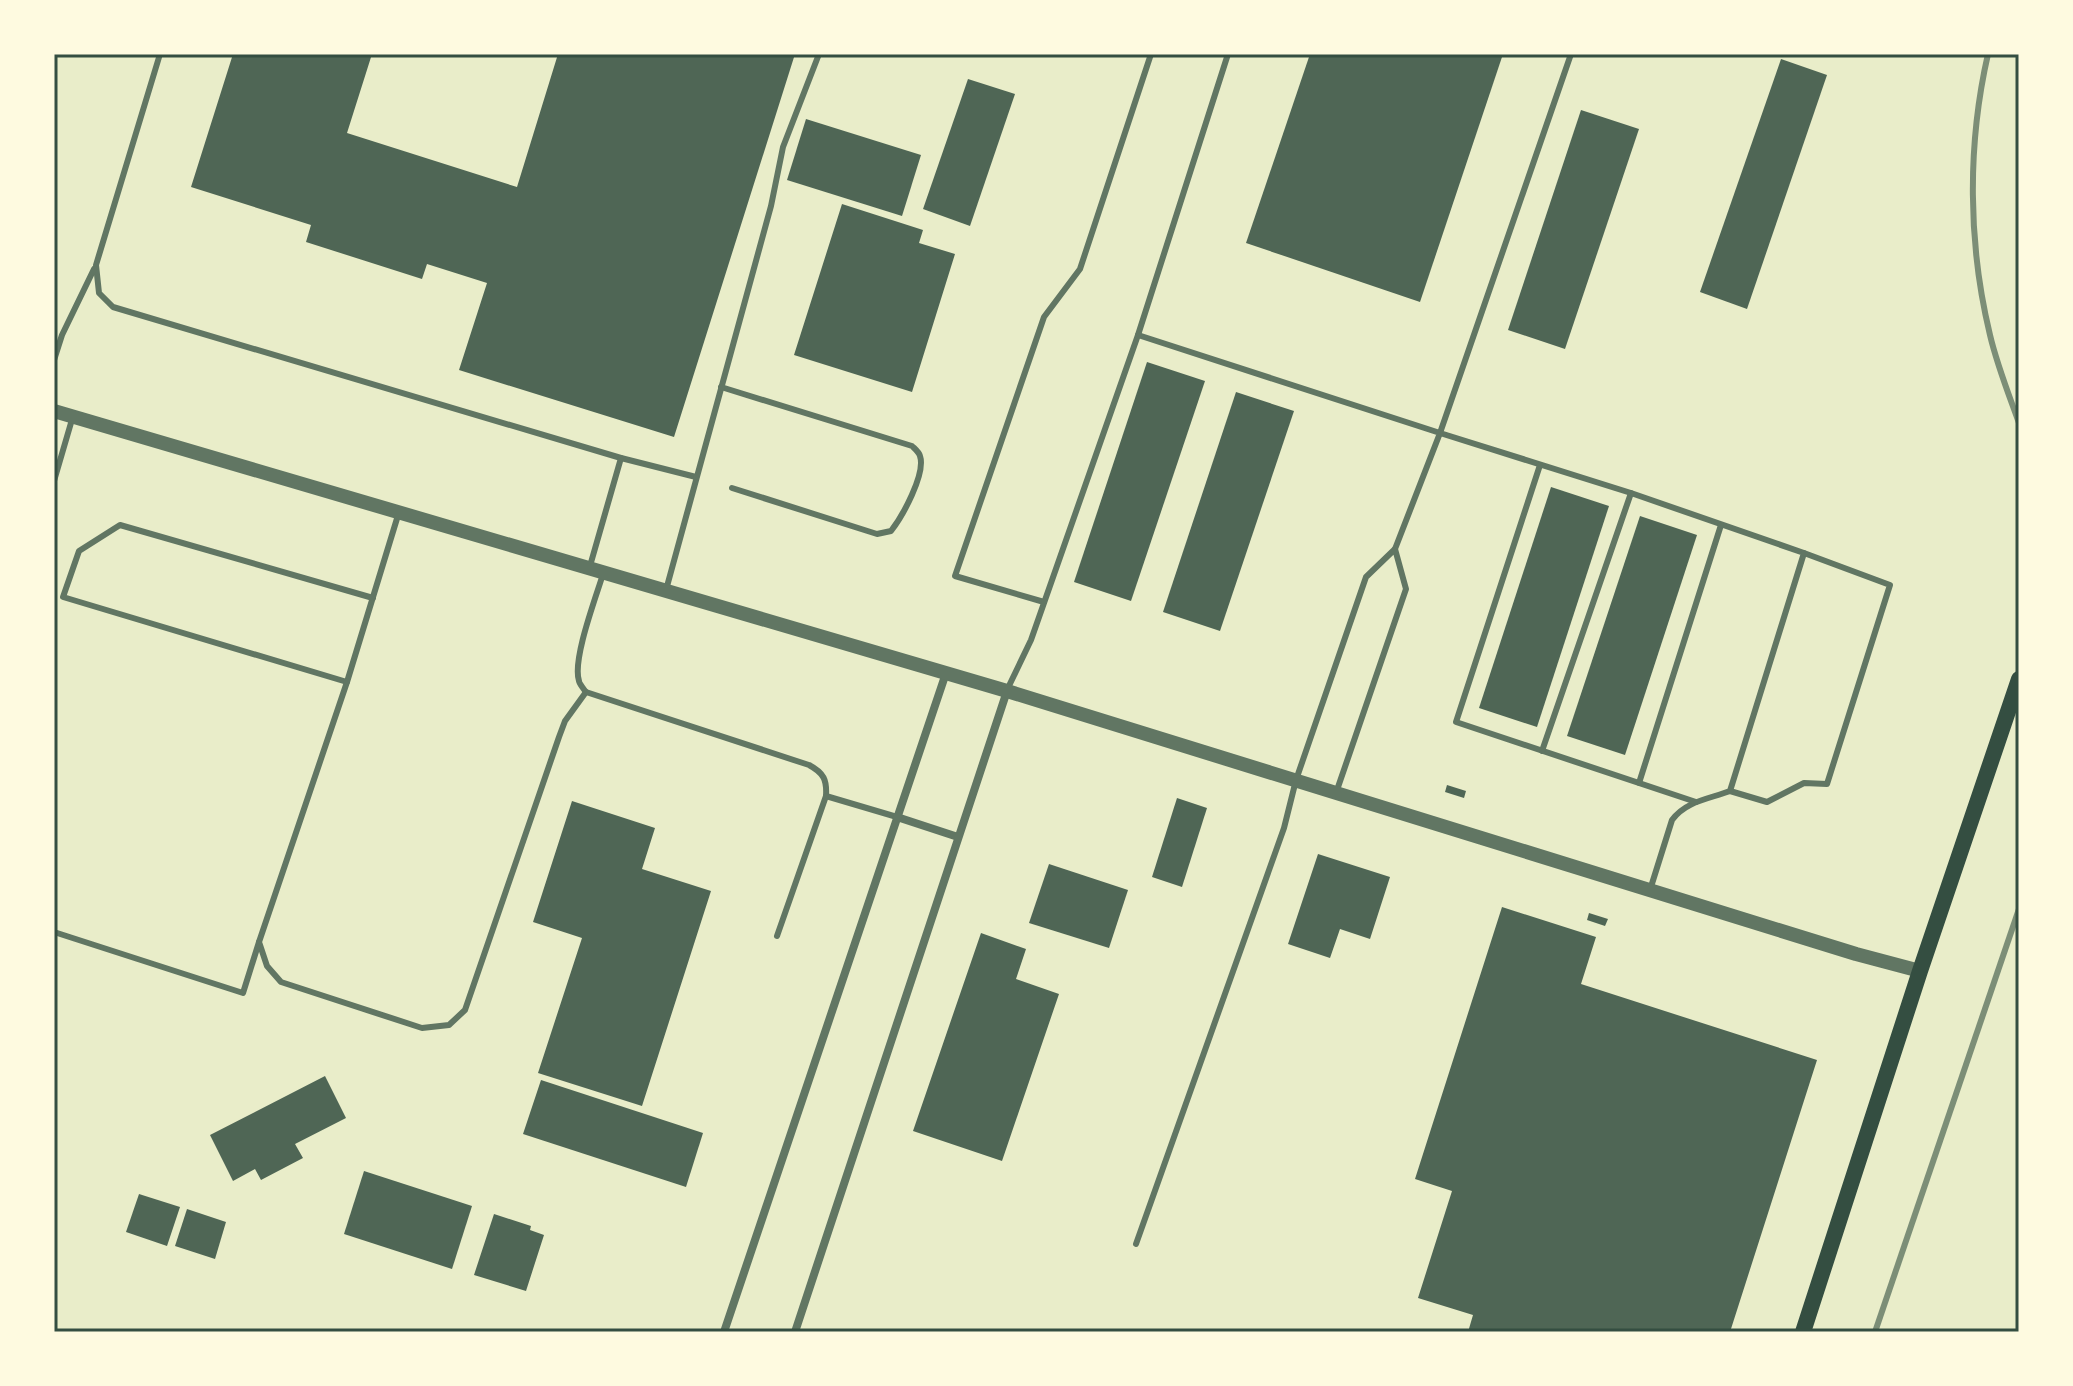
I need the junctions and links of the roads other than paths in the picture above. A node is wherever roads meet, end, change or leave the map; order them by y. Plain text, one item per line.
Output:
1 (160, 54) edge
2 (819, 54) edge
3 (1151, 54) edge
4 (1228, 54) edge
5 (1571, 54) edge
6 (96, 265) junction
7 (1138, 335) junction
8 (54, 360) edge
9 (721, 387) junction
10 (54, 411) edge
11 (73, 416) junction
12 (1440, 433) junction
13 (621, 458) junction
14 (1540, 465) junction
15 (696, 477) junction
16 (54, 481) edge
17 (732, 488) dead end
18 (1631, 493) junction
19 (399, 512) junction
20 (1721, 525) junction
21 (1395, 549) junction
22 (1804, 553) junction
23 (597, 570) junction
24 (666, 590) junction
25 (54, 594) edge
26 (63, 597) junction
27 (373, 598) junction
28 (1044, 602) junction
29 (946, 673) junction
30 (2019, 679) edge
31 (347, 682) junction
32 (1007, 691) junction
33 (586, 692) junction
34 (1542, 751) junction
35 (1296, 780) junction
36 (1639, 783) junction
37 (1730, 791) junction
38 (1336, 793) junction
39 (826, 796) junction
40 (1696, 802) junction
41 (897, 817) junction
42 (958, 837) junction
43 (1650, 890) junction
44 (54, 932) edge
45 (777, 936) dead end
46 (259, 942) junction
47 (1920, 971) junction
48 (1136, 1244) dead end
49 (724, 1332) edge
50 (795, 1332) edge
51 (1803, 1332) edge

1 - 6 lane
2 - 9 lane
3 - 28 lane
4 - 7 lane
5 - 12 lane
6 - 8 lane
6 - 13 lane
7 - 12 lane
7 - 28 lane
9 - 15 lane
9 - 17 lane
10 - 11 street
11 - 16 lane
11 - 19 street
12 - 14 lane
12 - 21 lane
13 - 15 lane
13 - 23 lane
14 - 18 lane
14 - 34 lane
15 - 24 lane
18 - 20 lane
18 - 34 lane
19 - 23 street
19 - 27 lane
20 - 22 lane
20 - 36 lane
21 - 35 lane
21 - 38 lane
22 - 37 lane
22 - 37 lane
23 - 24 street
23 - 33 lane
24 - 29 street
25 - 26 lane
26 - 27 lane
26 - 31 lane
27 - 31 lane
28 - 32 lane
29 - 32 street
29 - 41 street
30 - 47 main road
31 - 46 lane
32 - 35 street
32 - 42 street
33 - 39 lane
33 - 46 lane
34 - 36 lane
35 - 38 street
35 - 48 lane
36 - 40 lane
37 - 40 lane
38 - 43 street
39 - 41 lane
39 - 45 lane
40 - 43 lane
41 - 42 street
41 - 49 street
42 - 50 street
43 - 47 street
44 - 46 lane
47 - 51 main road

